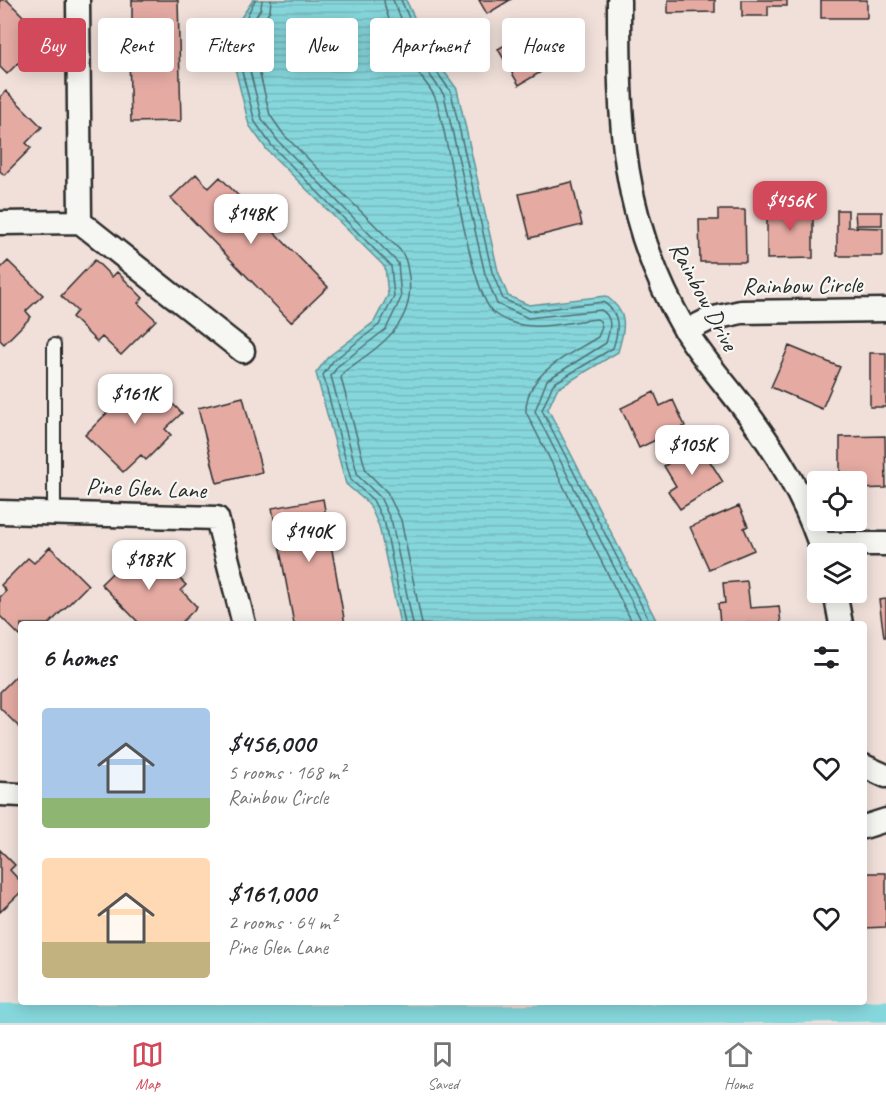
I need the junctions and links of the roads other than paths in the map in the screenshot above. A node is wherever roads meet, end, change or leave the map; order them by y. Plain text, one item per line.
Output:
1 (78, 0) edge
2 (619, 0) edge
3 (80, 222) junction
4 (0, 223) edge
5 (886, 310) edge
6 (686, 331) junction
7 (54, 345) dead end
8 (243, 351) dead end
9 (0, 512) edge
10 (54, 512) junction
11 (819, 543) edge
12 (886, 544) edge
13 (867, 545) edge
14 (837, 603) edge
15 (243, 621) edge
16 (840, 621) edge
17 (867, 767) edge
18 (886, 776) edge
19 (0, 794) edge
20 (18, 795) edge
21 (886, 820) edge
22 (867, 826) edge

1 - 3 street
2 - 6 street, Rainbow Drive
3 - 4 street
3 - 8 street
5 - 6 street, Rainbow Circle
6 - 11 street, Rainbow Drive
7 - 10 lane
9 - 10 street, Pine Glen Lane
10 - 15 street, Pine Glen Lane
12 - 13 street
14 - 16 street
17 - 18 street
19 - 20 street
21 - 22 street

